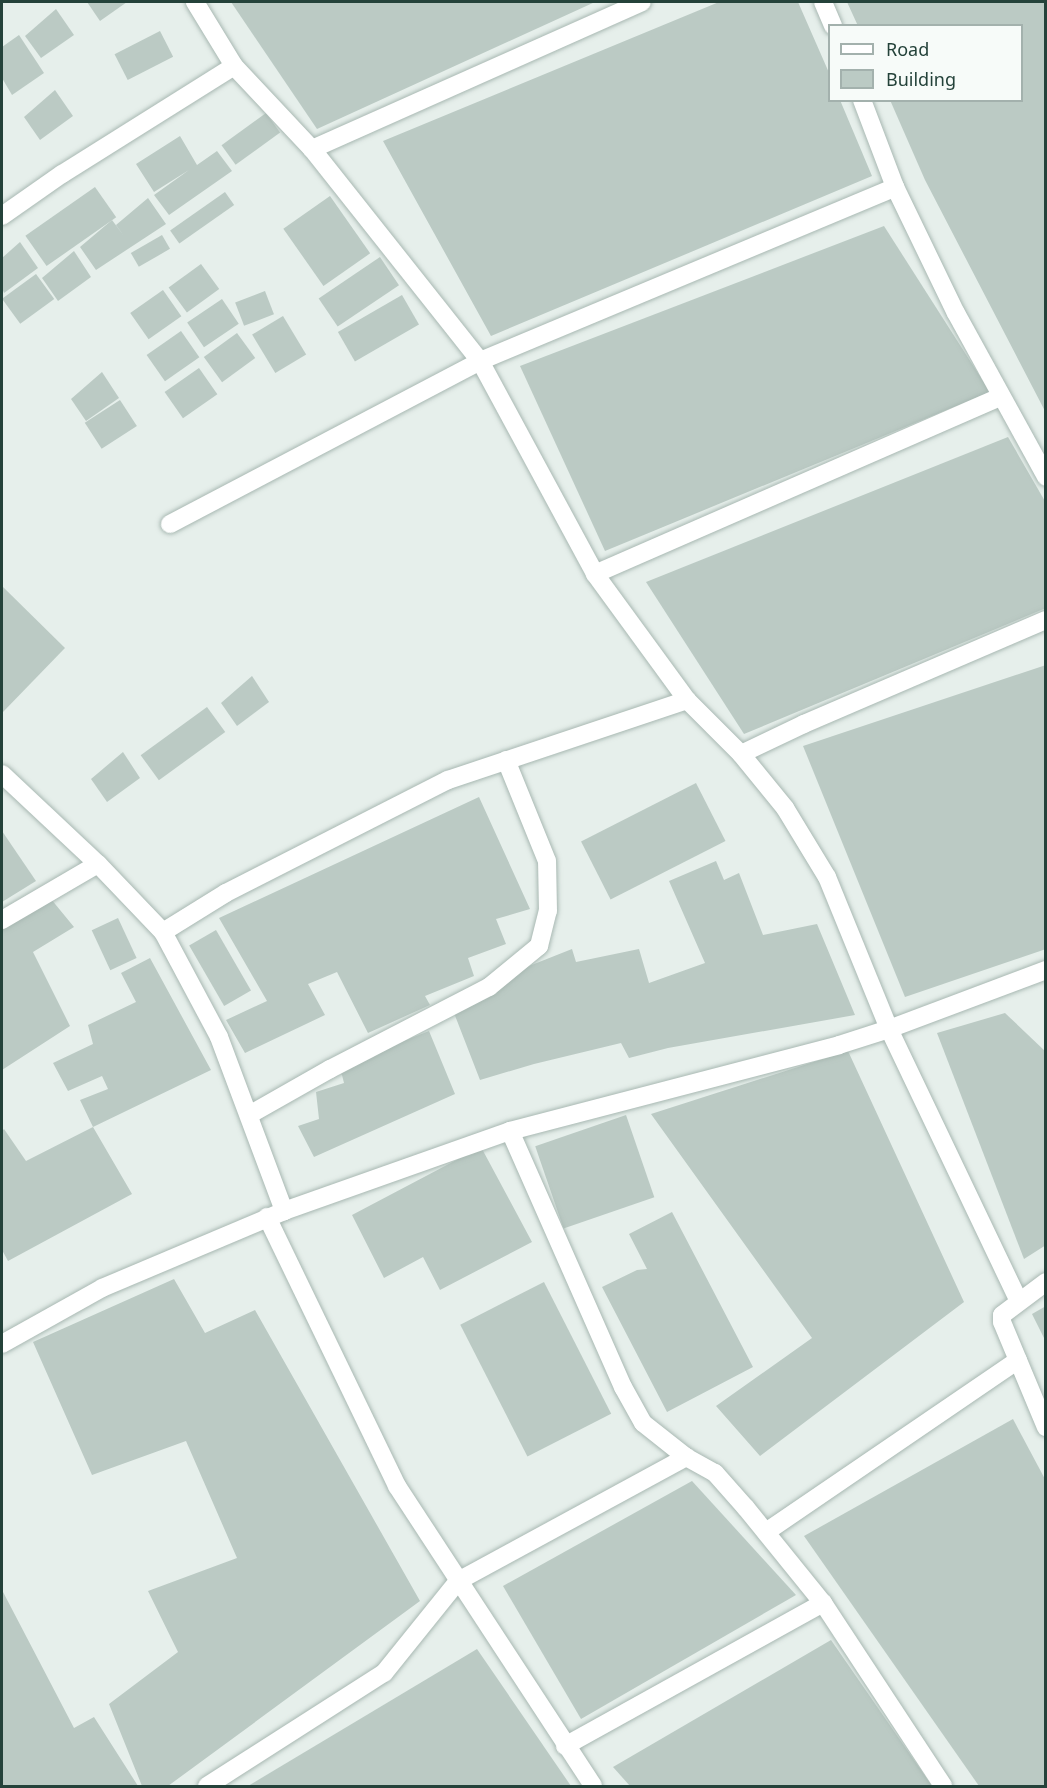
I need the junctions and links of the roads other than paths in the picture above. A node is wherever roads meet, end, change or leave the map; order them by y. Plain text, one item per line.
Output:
1 (195, 2) edge
2 (642, 2) edge
3 (823, 2) edge
4 (832, 24) edge
5 (234, 66) junction
6 (863, 102) edge
7 (312, 148) junction
8 (895, 187) junction
9 (2, 216) edge
10 (480, 361) junction
11 (1001, 397) junction
12 (1046, 477) edge
13 (170, 524) dead end
14 (595, 574) junction
15 (1046, 620) edge
16 (687, 700) junction
17 (741, 754) junction
18 (506, 760) junction
19 (2, 774) edge
20 (98, 864) junction
21 (2, 920) edge
22 (163, 932) junction
23 (1046, 970) edge
24 (889, 1029) junction
25 (249, 1115) junction
26 (510, 1131) junction
27 (276, 1214) junction
28 (1046, 1282) edge
29 (1019, 1301) junction
30 (2, 1344) edge
31 (1018, 1360) junction
32 (1046, 1427) edge
33 (686, 1457) junction
34 (766, 1532) junction
35 (458, 1581) junction
36 (823, 1603) junction
37 (565, 1746) junction
38 (207, 1786) edge
39 (592, 1786) edge
40 (943, 1786) edge

1 - 5 street
2 - 7 street
3 - 4 street
5 - 7 street
5 - 9 street
6 - 8 street
7 - 10 street
8 - 10 street
8 - 11 street
10 - 13 street
10 - 14 street
11 - 12 street
11 - 14 street
14 - 16 street
15 - 17 street
16 - 17 street
16 - 18 street
17 - 24 street
18 - 22 street
18 - 25 street
19 - 20 street
20 - 21 street
20 - 22 street
22 - 25 street
23 - 24 street
24 - 26 street
24 - 29 street
25 - 27 street
26 - 27 street
26 - 33 street
27 - 30 street
27 - 35 street
28 - 29 street
29 - 31 street
31 - 32 street
31 - 34 street
33 - 34 street
33 - 35 street
34 - 36 street
35 - 37 street
35 - 38 street
36 - 37 street
36 - 40 street
37 - 39 street

